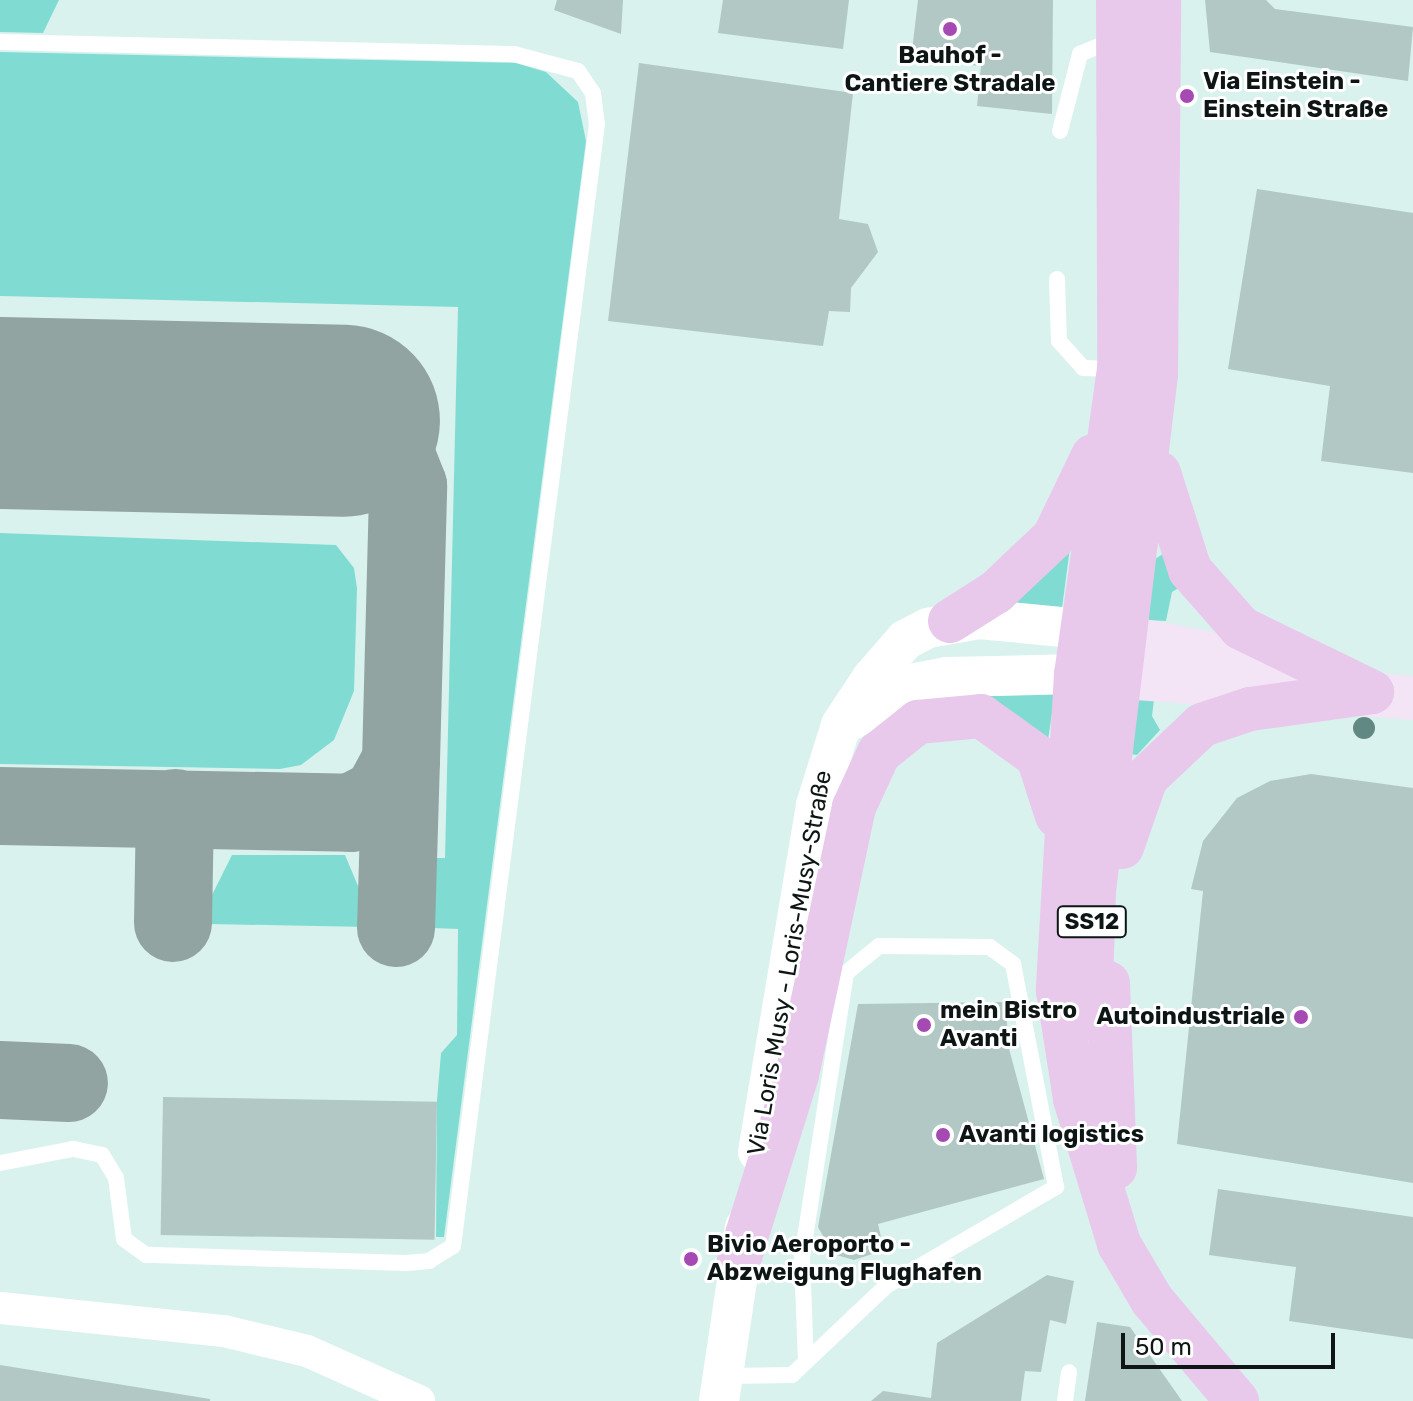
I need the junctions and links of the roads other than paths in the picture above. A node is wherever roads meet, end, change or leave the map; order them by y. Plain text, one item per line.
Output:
1 (1159, 0) edge
2 (1118, 19) edge
3 (0, 42) edge
4 (1060, 131) dead end
5 (1057, 279) dead end
6 (1119, 378) junction
7 (1153, 426) junction
8 (950, 621) junction
9 (1082, 629) junction
10 (1127, 657) junction
11 (1076, 674) junction
12 (1393, 695) edge
13 (841, 725) junction
14 (1059, 945) junction
15 (0, 1163) edge
16 (1115, 1168) junction
17 (739, 1260) junction
18 (0, 1308) edge
19 (1178, 1323) junction
20 (806, 1362) junction
21 (1069, 1372) dead end
22 (721, 1388) edge
23 (419, 1401) edge
24 (1065, 1401) edge
25 (1237, 1401) edge

1 - 7 main road
2 - 4 lane
2 - 6 main road
3 - 15 lane
5 - 6 lane
6 - 8 main road
6 - 9 main road
7 - 10 main road
7 - 12 main road
8 - 9 street
8 - 13 street, Via Loris Musy - Loris-Musy-Straße
9 - 10 main road
9 - 11 main road
10 - 11 main road
10 - 12 main road
10 - 16 main road, SS12
11 - 13 street
11 - 14 main road
12 - 16 main road
13 - 17 street, Via Loris Musy - Loris-Musy-Straße
14 - 17 main road
14 - 19 main road, SS12
16 - 19 main road, SS12
17 - 22 street, Via Loris Musy - Loris-Musy-Straße
18 - 23 street
19 - 25 main road, SS12
20 - 20 lane
20 - 22 lane
21 - 24 lane

